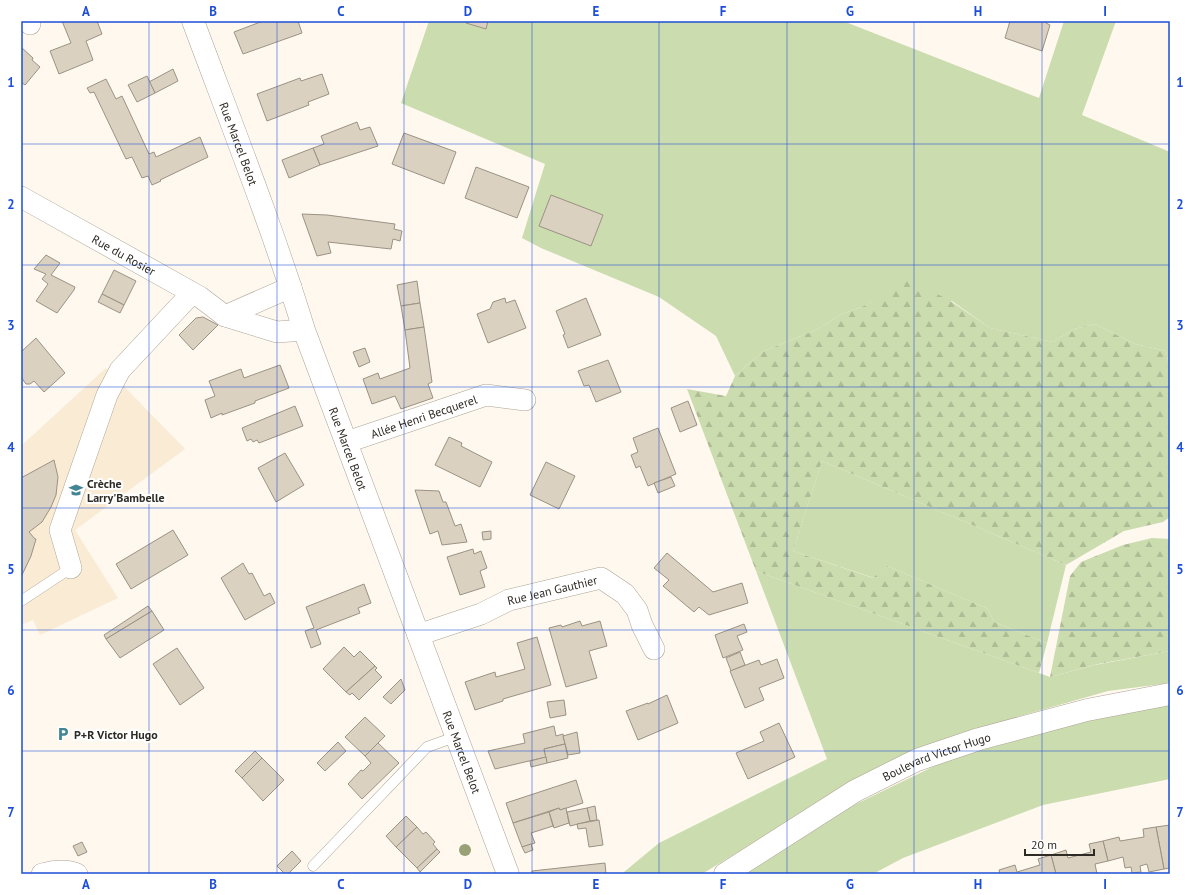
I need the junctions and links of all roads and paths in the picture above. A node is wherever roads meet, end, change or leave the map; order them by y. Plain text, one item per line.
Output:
1 (193, 21) edge
2 (21, 197) edge
3 (291, 287) junction
4 (192, 293) junction
5 (225, 316) junction
6 (304, 330) junction
7 (525, 400) dead end
8 (347, 442) junction
9 (71, 568) joint
10 (21, 601) edge
11 (418, 635) junction
12 (654, 649) dead end
13 (1170, 694) edge
14 (456, 737) junction
15 (313, 866) dead end
16 (42, 874) edge
17 (78, 874) edge
18 (508, 874) edge
19 (725, 874) edge

1 - 3 main road, Rue Marcel Belot
2 - 4 street, Rue du Rosier
3 - 5 street
3 - 6 main road, Rue Marcel Belot
4 - 5 street, Rue du Rosier
4 - 9 street
5 - 6 street, Rue du Rosier
6 - 8 main road, Rue Marcel Belot
7 - 8 street, Allée Henri Becquerel
8 - 11 main road, Rue Marcel Belot
9 - 10 lane
11 - 12 street, Rue Jean Gauthier
11 - 14 main road, Rue Marcel Belot
13 - 19 main road, Boulevard Victor Hugo
14 - 15 lane
14 - 18 main road, Rue Marcel Belot
16 - 17 street

